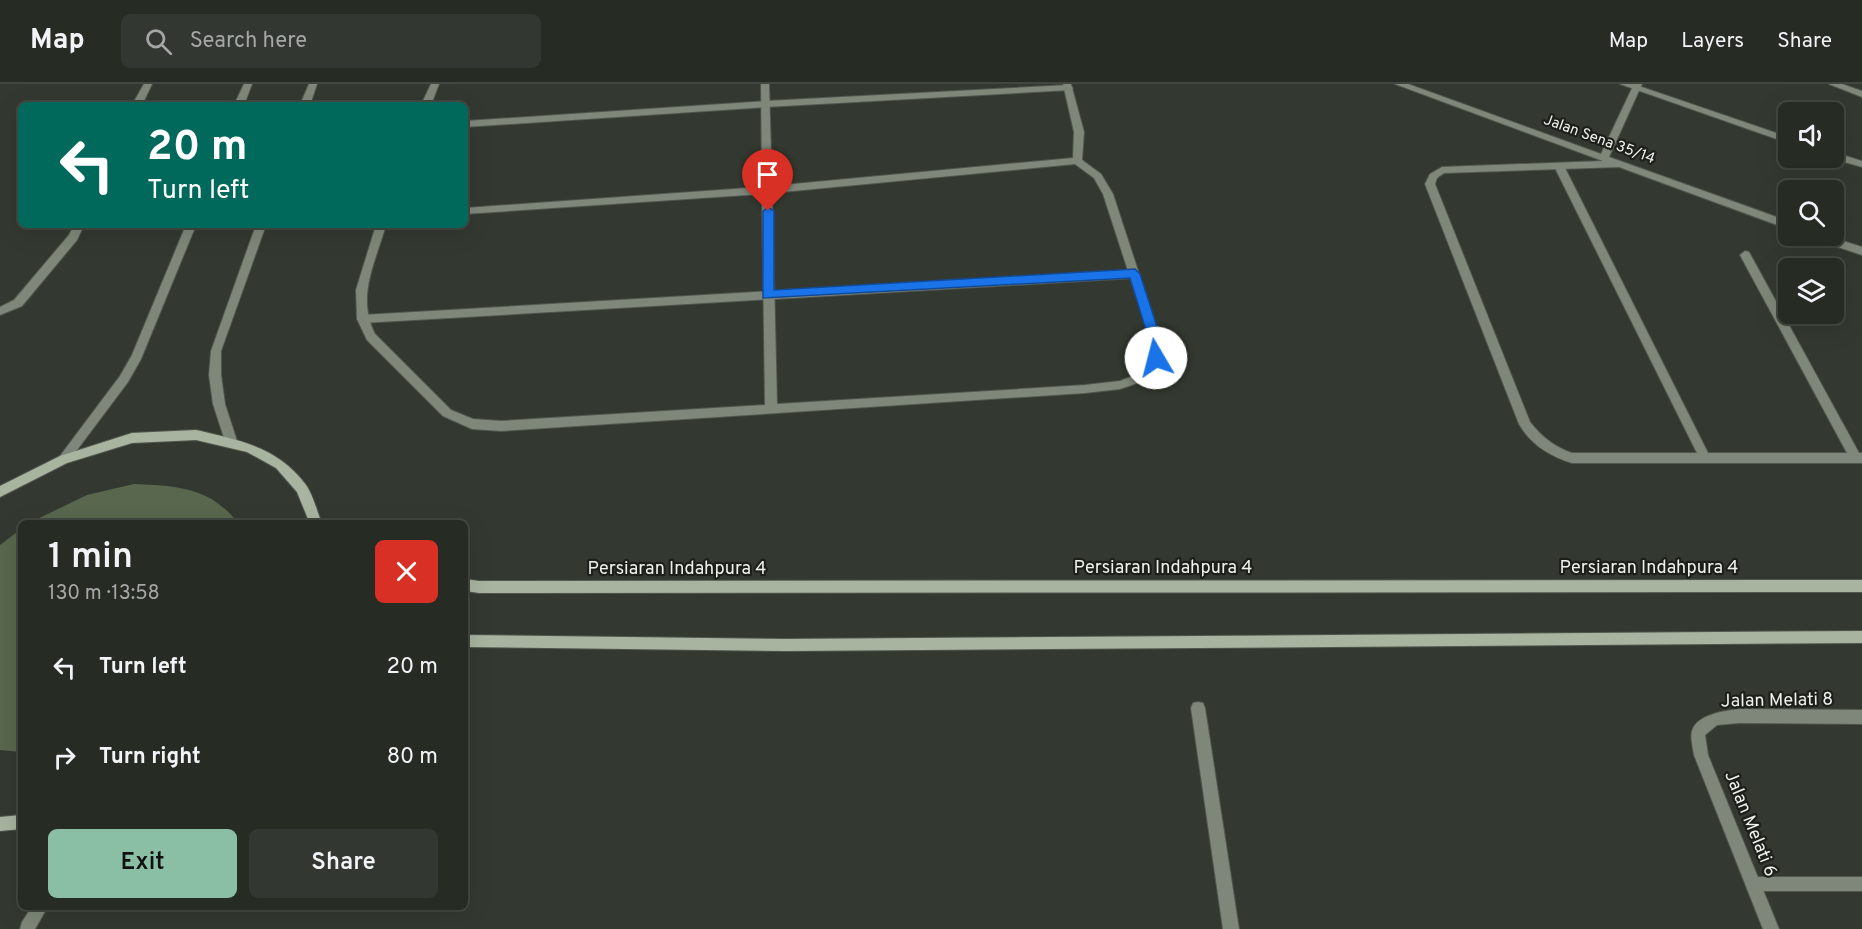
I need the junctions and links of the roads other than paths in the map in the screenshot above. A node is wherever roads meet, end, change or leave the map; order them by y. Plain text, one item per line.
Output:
1 (148, 84) edge
2 (248, 84) edge
3 (313, 84) edge
4 (435, 84) edge
5 (765, 84) edge
6 (1399, 84) edge
7 (1624, 84) edge
8 (1833, 84) edge
9 (1067, 86) edge
10 (1637, 86) edge
11 (1862, 94) edge
12 (139, 102) edge
13 (240, 102) edge
14 (306, 102) edge
15 (427, 102) edge
16 (766, 104) junction
17 (468, 124) edge
18 (1778, 136) edge
19 (1604, 158) junction
20 (1844, 159) edge
21 (1077, 161) junction
22 (1621, 164) junction
23 (1862, 165) edge
24 (1558, 166) junction
25 (769, 189) junction
26 (468, 211) edge
27 (1778, 221) edge
28 (78, 228) edge
29 (189, 228) edge
30 (260, 228) edge
31 (380, 228) edge
32 (1844, 245) edge
33 (1862, 251) edge
34 (1744, 255) dead end
35 (1135, 274) junction
36 (768, 295) junction
37 (0, 311) edge
38 (362, 319) junction
39 (771, 409) junction
40 (232, 444) junction
41 (1706, 458) junction
42 (1859, 458) edge
43 (64, 459) junction
44 (0, 492) edge
45 (317, 520) edge
46 (468, 585) edge
47 (1862, 586) edge
48 (1862, 637) edge
49 (468, 641) edge
50 (1198, 708) dead end
51 (1862, 717) edge
52 (1698, 732) joint
53 (18, 822) edge
54 (0, 824) edge
55 (1753, 884) junction
56 (1862, 884) edge
57 (39, 910) edge
58 (27, 927) dead end
59 (1231, 929) edge
60 (1771, 929) edge

1 - 12 street
2 - 13 street
3 - 14 street
4 - 15 street
5 - 16 street
6 - 19 street, Jalan Sena 35/14
7 - 10 street
8 - 11 street
9 - 16 street
9 - 21 street
10 - 18 street
10 - 19 street
16 - 17 street
16 - 25 street
19 - 22 street, Jalan Sena 35/14
20 - 23 street
21 - 25 street
21 - 35 street
22 - 24 street
22 - 27 street, Jalan Sena 35/14
24 - 41 street
24 - 41 street
25 - 26 street
25 - 36 street
28 - 37 street
29 - 43 street
30 - 40 street
31 - 38 street
32 - 33 street
34 - 42 street
35 - 36 street
35 - 39 street
36 - 38 street
36 - 39 street
38 - 39 street
40 - 43 street
40 - 45 street
41 - 42 street
43 - 44 street
46 - 47 street, Persiaran Indahpura 4
48 - 49 street
50 - 59 street
51 - 52 street, Jalan Melati 8
52 - 55 street, Jalan Melati 6
53 - 54 street
55 - 56 street
55 - 60 street, Jalan Melati 6
57 - 58 street

